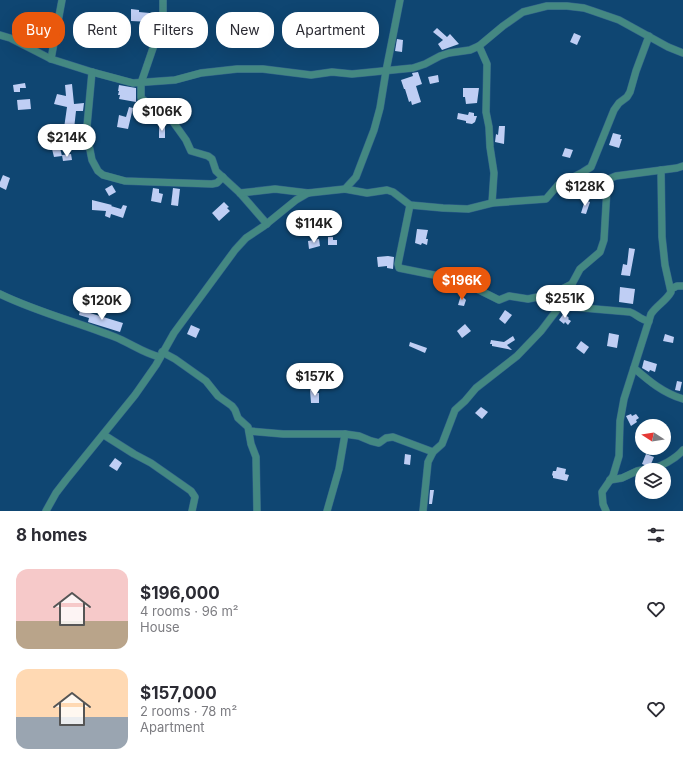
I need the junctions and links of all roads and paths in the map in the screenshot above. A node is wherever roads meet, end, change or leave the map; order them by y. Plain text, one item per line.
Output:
1 (62, 0) edge
2 (163, 0) edge
3 (400, 0) edge
4 (0, 35) edge
5 (649, 36) junction
6 (479, 46) junction
7 (683, 53) edge
8 (51, 59) junction
9 (386, 71) junction
10 (92, 72) junction
11 (141, 83) junction
12 (683, 166) edge
13 (661, 170) junction
14 (223, 177) junction
15 (344, 189) junction
16 (240, 192) junction
17 (308, 193) junction
18 (492, 203) junction
19 (410, 205) junction
20 (267, 224) junction
21 (573, 283) junction
22 (683, 286) edge
23 (671, 289) junction
24 (0, 294) edge
25 (543, 295) junction
26 (560, 306) junction
27 (649, 320) junction
28 (161, 355) junction
29 (634, 368) junction
30 (683, 399) edge
31 (250, 431) junction
32 (345, 434) junction
33 (104, 435) junction
34 (683, 450) edge
35 (433, 452) junction
36 (664, 463) edge
37 (635, 472) edge
38 (610, 480) junction
39 (46, 511) edge
40 (192, 511) edge
41 (256, 511) edge
42 (327, 511) edge
43 (422, 511) edge
44 (606, 511) edge

1 - 8 street
2 - 11 street
3 - 9 street
4 - 8 street
5 - 6 street
5 - 7 street
5 - 18 street
6 - 9 street
6 - 18 street
8 - 10 street
9 - 11 street
9 - 15 street
10 - 11 street
10 - 14 street
11 - 14 street
12 - 13 street
13 - 21 street
13 - 23 street
14 - 16 street
15 - 17 street
15 - 19 street
16 - 17 street
16 - 20 street
17 - 20 street
18 - 19 street
19 - 25 street
20 - 28 street
21 - 25 street
21 - 26 street
22 - 23 street
23 - 27 street
24 - 28 street
25 - 26 street
26 - 27 street
26 - 35 street
27 - 29 street
28 - 31 street
28 - 33 street
29 - 30 street
29 - 38 street
31 - 32 street
31 - 41 street
32 - 35 street
32 - 42 street
33 - 39 street
33 - 40 street
34 - 36 street
35 - 43 street
37 - 38 street
38 - 44 street

